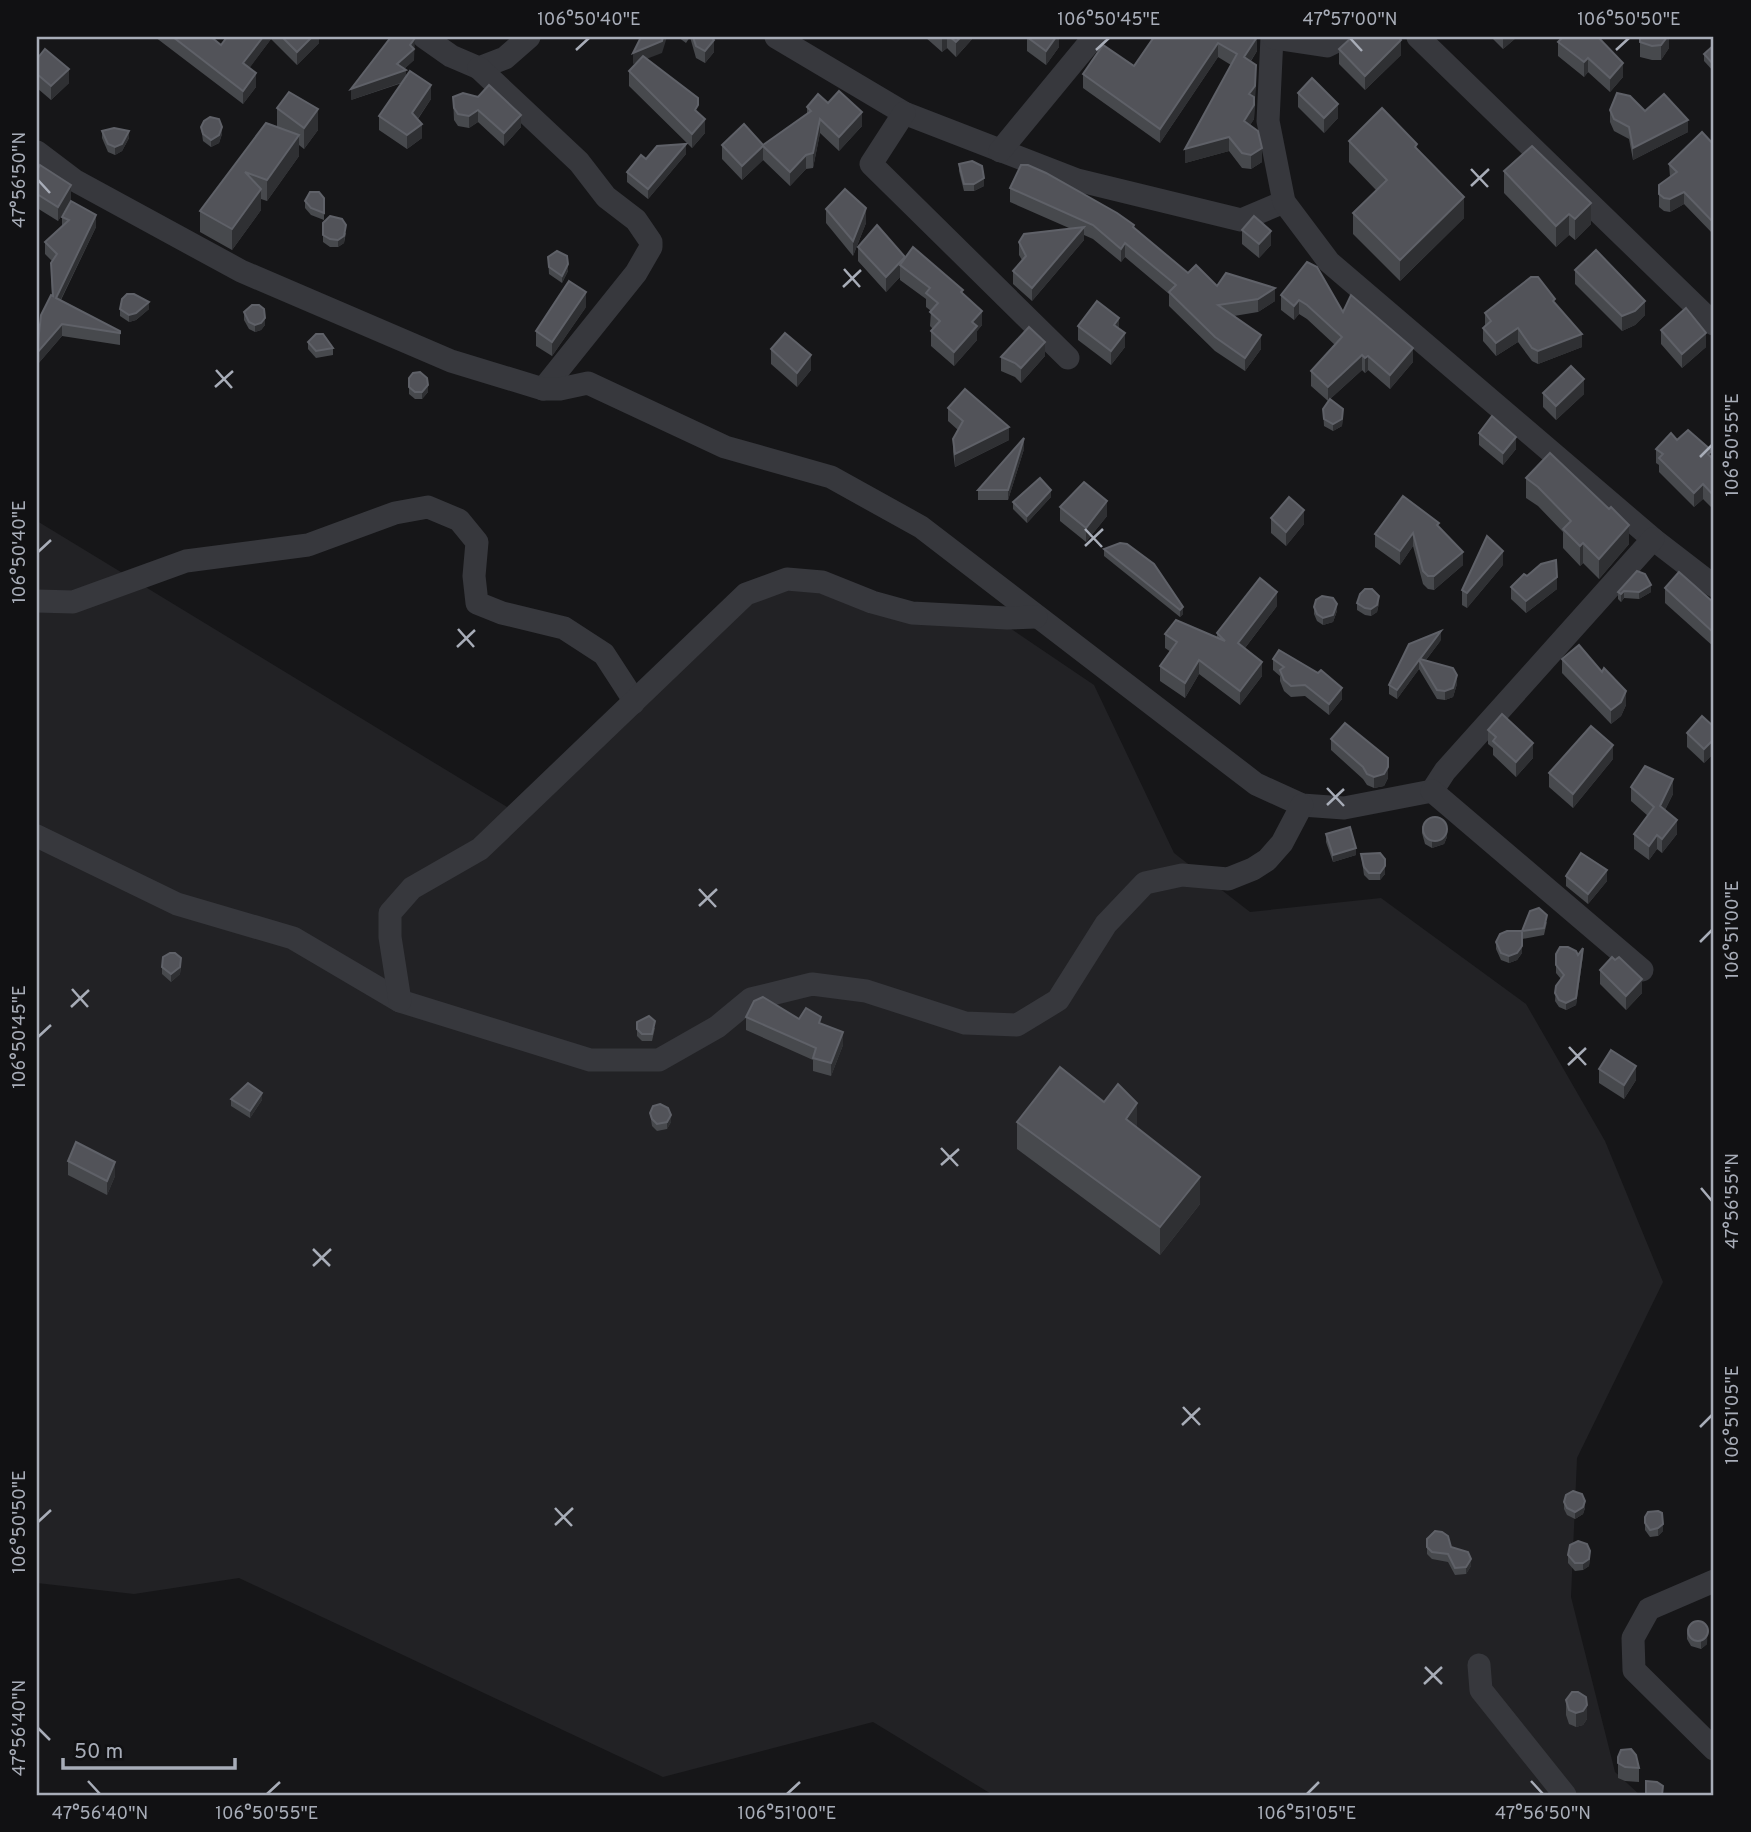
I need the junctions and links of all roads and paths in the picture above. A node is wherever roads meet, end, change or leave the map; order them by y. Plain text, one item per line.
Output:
1 (424, 37) edge
2 (529, 37) edge
3 (776, 37) edge
4 (1094, 37) edge
5 (1273, 37) edge
6 (1345, 37) edge
7 (1418, 37) edge
8 (479, 68) junction
9 (904, 113) junction
10 (1000, 151) junction
11 (37, 152) edge
12 (1284, 202) junction
13 (1714, 324) edge
14 (1068, 358) dead end
15 (543, 389) junction
16 (1653, 538) junction
17 (1714, 586) edge
18 (37, 601) edge
19 (1036, 617) junction
20 (633, 703) junction
21 (1432, 791) junction
22 (1301, 804) junction
23 (37, 836) edge
24 (1642, 970) dead end
25 (400, 1000) junction
26 (1714, 1581) edge
27 (1479, 1665) dead end
28 (1714, 1749) edge
29 (1565, 1795) edge

1 - 8 street
2 - 8 street
3 - 9 street
4 - 10 street
5 - 6 street
5 - 12 street
7 - 13 street
8 - 15 street
9 - 10 street
9 - 14 street
10 - 12 street
11 - 15 street
12 - 16 street
15 - 19 street
16 - 17 street
16 - 21 street
18 - 20 street
19 - 20 street
19 - 22 street
20 - 25 street
21 - 22 street
21 - 24 street
22 - 25 street
23 - 25 street
26 - 28 street
27 - 29 street

